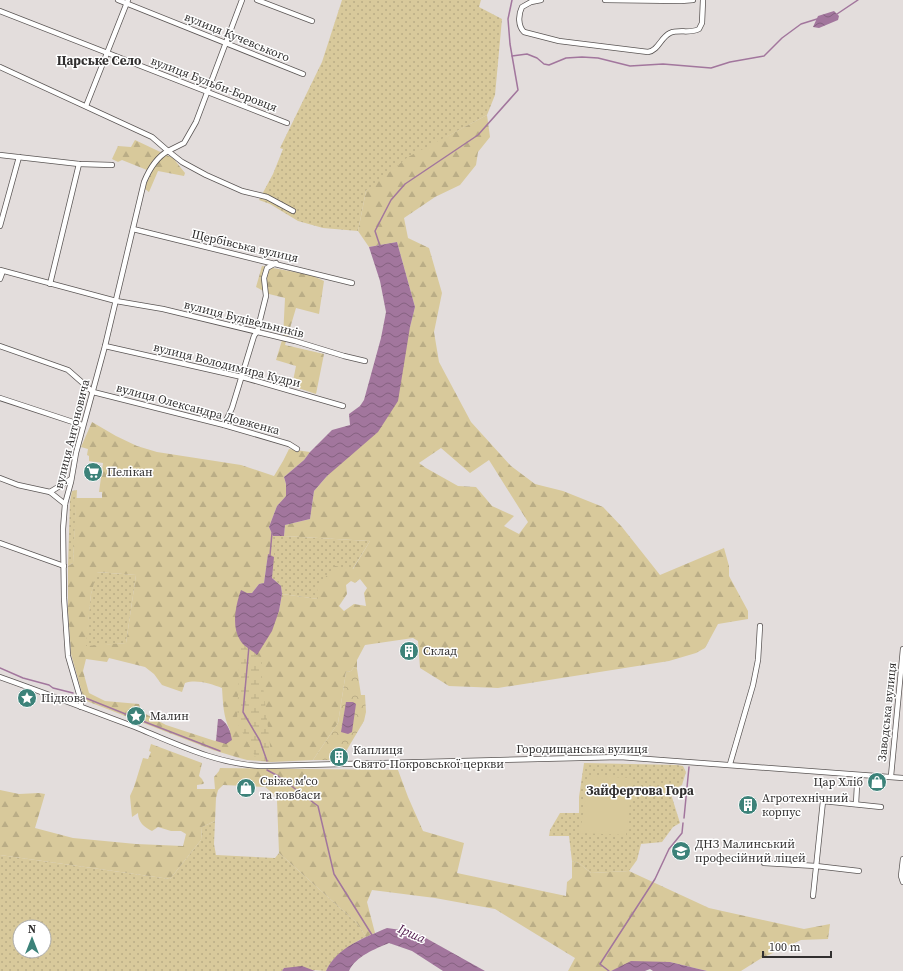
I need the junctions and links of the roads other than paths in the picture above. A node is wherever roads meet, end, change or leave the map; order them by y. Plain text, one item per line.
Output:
1 (118, 0) edge
2 (242, 0) edge
3 (257, 0) edge
4 (541, 0) edge
5 (605, 0) edge
6 (693, 0) edge
7 (702, 0) edge
8 (127, 2) edge
9 (0, 11) edge
10 (312, 21) dead end
11 (225, 43) junction
12 (107, 53) junction
13 (0, 67) edge
14 (303, 74) dead end
15 (206, 92) junction
16 (86, 106) junction
17 (287, 123) dead end
18 (168, 151) junction
19 (0, 155) edge
20 (19, 157) junction
21 (79, 164) junction
22 (112, 165) dead end
23 (293, 211) dead end
24 (0, 226) edge
25 (133, 229) junction
26 (276, 264) junction
27 (1, 270) edge
28 (0, 279) edge
29 (352, 283) dead end
30 (50, 284) junction
31 (116, 301) junction
32 (257, 332) junction
33 (0, 346) edge
34 (105, 346) junction
35 (365, 361) dead end
36 (242, 377) junction
37 (93, 392) junction
38 (0, 398) edge
39 (343, 406) dead end
40 (82, 425) junction
41 (224, 425) junction
42 (297, 448) dead end
43 (0, 478) edge
44 (71, 479) junction
45 (50, 492) junction
46 (65, 504) junction
47 (0, 543) edge
48 (64, 566) junction
49 (760, 626) dead end
50 (903, 649) edge
51 (0, 677) edge
52 (901, 678) edge
53 (81, 707) junction
54 (730, 764) junction
55 (891, 776) junction
56 (903, 778) edge
57 (857, 785) dead end
58 (856, 804) junction
59 (881, 807) dead end
60 (903, 859) edge
61 (764, 863) dead end
62 (816, 866) junction
63 (859, 871) dead end
64 (903, 882) edge
65 (814, 896) dead end

1 - 8 street, вулиця Кучевського
2 - 11 street, вулиця Антоновича
3 - 10 street
4 - 7 street
5 - 6 street
8 - 11 street, вулиця Кучевського
8 - 12 street
9 - 12 street, вулиця Бульби-Боровця
11 - 14 street, вулиця Кучевського
11 - 15 street, вулиця Антоновича
12 - 15 street, вулиця Бульби-Боровця
12 - 16 street
13 - 16 street
15 - 17 street, вулиця Бульби-Боровця
15 - 18 street, вулиця Антоновича
16 - 18 street
18 - 23 street
18 - 25 street, вулиця Антоновича
19 - 20 street
20 - 21 street
20 - 24 street
21 - 22 street
21 - 30 street
25 - 26 street, Щербівська вулиця
25 - 31 street, вулиця Антоновича
26 - 29 street, Щербівська вулиця
26 - 32 street
27 - 28 street
27 - 30 street, вулиця Будівельників
30 - 31 street, вулиця Будівельників
31 - 32 street, вулиця Будівельників
31 - 34 street, вулиця Антоновича
32 - 35 street, вулиця Будівельників
32 - 36 street
33 - 37 street
34 - 36 street, вулиця Володимира Кудри
34 - 37 street, вулиця Антоновича
36 - 39 street, вулиця Володимира Кудри
36 - 41 street
37 - 40 street, вулиця Антоновича
37 - 41 street, вулиця Олександра Довженка
38 - 40 street
40 - 44 street, вулиця Антоновича
41 - 42 street, вулиця Олександра Довженка
43 - 45 street
44 - 45 street
44 - 46 street, вулиця Антоновича
45 - 46 street
46 - 48 street, вулиця Антоновича
47 - 48 street
48 - 53 street, вулиця Антоновича
49 - 54 street
50 - 52 street, Заводська вулиця
51 - 53 street, Городищанська вулиця
52 - 55 street, Заводська вулиця
53 - 54 street, Городищанська вулиця
54 - 55 street, Городищанська вулиця
55 - 56 street, Городищанська вулиця
57 - 58 street
58 - 59 street
58 - 62 street
60 - 64 street
61 - 62 street
62 - 63 street
62 - 65 street

